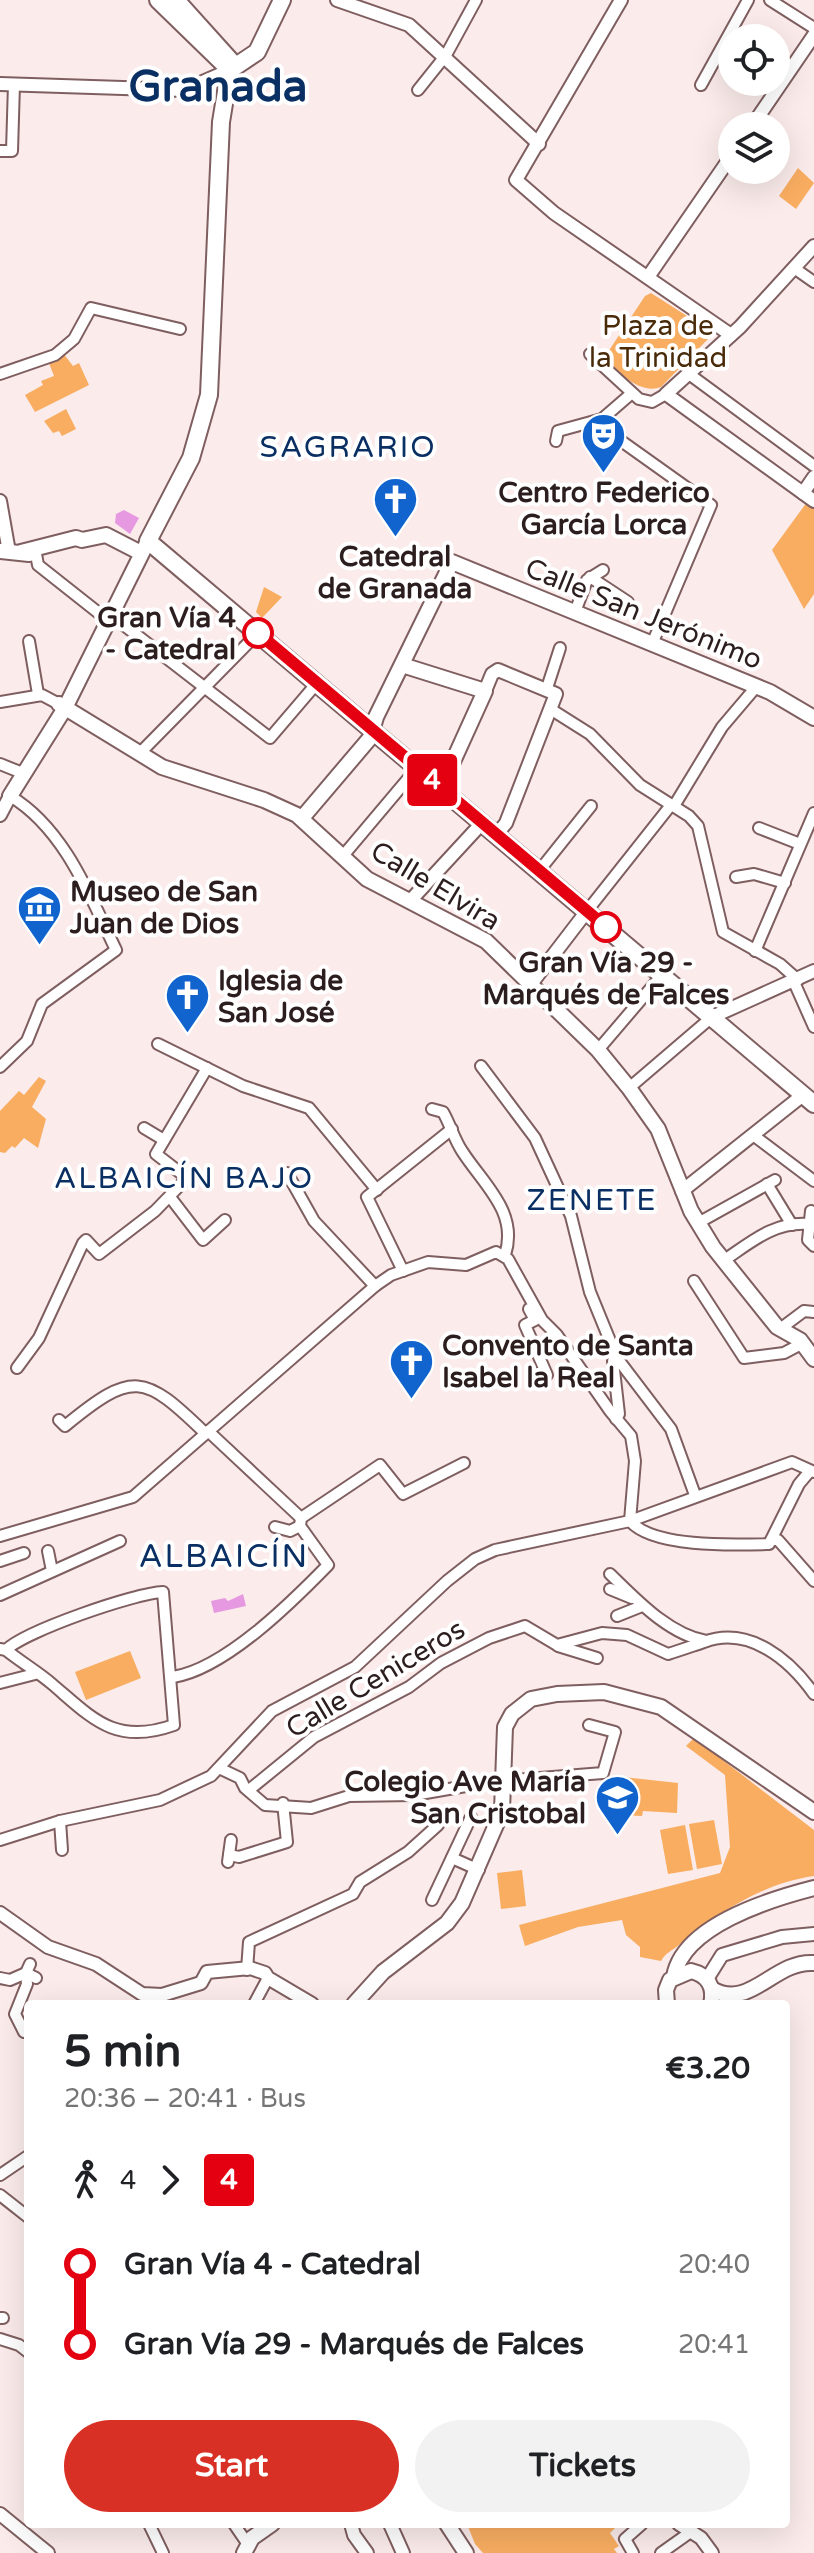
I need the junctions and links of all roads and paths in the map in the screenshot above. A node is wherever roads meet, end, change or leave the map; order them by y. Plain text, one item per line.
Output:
1 (158, 0) edge
2 (176, 0) edge
3 (282, 0) edge
4 (337, 0) edge
5 (476, 0) edge
6 (621, 0) edge
7 (748, 0) edge
8 (777, 2) edge
9 (814, 28) edge
10 (814, 35) edge
11 (208, 41) junction
12 (444, 58) junction
13 (230, 70) junction
14 (7, 84) edge
15 (701, 85) dead end
16 (418, 90) dead end
17 (762, 112) edge
18 (539, 144) junction
19 (0, 151) edge
20 (718, 175) edge
21 (814, 246) edge
22 (794, 268) junction
23 (648, 277) junction
24 (814, 282) edge
25 (180, 329) dead end
26 (731, 335) junction
27 (590, 354) dead end
28 (0, 374) edge
29 (689, 374) junction
30 (632, 393) junction
31 (666, 394) junction
32 (599, 421) junction
33 (557, 436) dead end
34 (814, 466) edge
35 (814, 477) edge
36 (803, 493) junction
37 (0, 501) edge
38 (814, 501) edge
39 (144, 547) junction
40 (16, 552) edge
41 (603, 570) dead end
42 (590, 577) junction
43 (628, 602) dead end
44 (575, 612) junction
45 (109, 617) junction
46 (258, 633) junction
47 (29, 641) dead end
48 (652, 644) junction
49 (560, 648) dead end
50 (402, 665) junction
51 (317, 683) junction
52 (756, 687) junction
53 (205, 688) junction
54 (550, 689) junction
55 (485, 691) junction
56 (38, 694) junction
57 (0, 702) edge
58 (62, 706) junction
59 (552, 710) junction
60 (814, 718) edge
61 (373, 730) junction
62 (139, 754) junction
63 (0, 764) edge
64 (417, 768) junction
65 (20, 772) junction
66 (441, 788) junction
67 (10, 796) junction
68 (591, 806) dead end
69 (672, 806) junction
70 (814, 813) edge
71 (0, 815) edge
72 (302, 818) junction
73 (482, 823) junction
74 (759, 828) dead end
75 (496, 835) junction
76 (800, 844) junction
77 (342, 857) junction
78 (539, 871) junction
79 (736, 877) dead end
80 (785, 883) junction
81 (410, 901) junction
82 (587, 911) junction
83 (755, 951) junction
84 (814, 971) edge
85 (662, 975) junction
86 (796, 981) junction
87 (531, 984) junction
88 (712, 1017) junction
89 (814, 1027) edge
90 (158, 1044) dead end
91 (598, 1050) junction
92 (481, 1066) dead end
93 (0, 1067) edge
94 (207, 1068) junction
95 (629, 1088) junction
96 (809, 1100) edge
97 (432, 1109) dead end
98 (144, 1128) dead end
99 (452, 1129) junction
100 (753, 1135) junction
101 (164, 1140) junction
102 (287, 1173) dead end
103 (814, 1181) edge
104 (682, 1191) junction
105 (372, 1193) junction
106 (170, 1197) junction
107 (811, 1211) dead end
108 (225, 1220) dead end
109 (698, 1223) junction
110 (809, 1224) junction
111 (792, 1225) junction
112 (814, 1246) edge
113 (505, 1255) junction
114 (723, 1261) junction
115 (402, 1270) junction
116 (516, 1274) junction
117 (694, 1281) dead end
118 (375, 1286) junction
119 (814, 1312) edge
120 (780, 1329) junction
121 (803, 1343) junction
122 (617, 1358) junction
123 (814, 1359) edge
124 (17, 1368) dead end
125 (547, 1375) dead end
126 (616, 1419) junction
127 (59, 1420) dead end
128 (206, 1432) junction
129 (464, 1463) dead end
130 (812, 1471) edge
131 (695, 1495) junction
132 (630, 1521) junction
133 (301, 1522) junction
134 (275, 1527) dead end
135 (0, 1536) edge
136 (774, 1540) junction
137 (120, 1541) dead end
138 (48, 1551) dead end
139 (24, 1553) dead end
140 (0, 1561) edge
141 (52, 1571) junction
142 (610, 1574) dead end
143 (814, 1581) edge
144 (610, 1589) dead end
145 (0, 1595) edge
146 (638, 1602) junction
147 (617, 1616) dead end
148 (706, 1641) junction
149 (557, 1645) junction
150 (6, 1648) edge
151 (597, 1658) dead end
152 (35, 1674) junction
153 (173, 1677) junction
154 (0, 1683) edge
155 (814, 1694) edge
156 (589, 1725) dead end
157 (222, 1775) junction
158 (504, 1782) junction
159 (249, 1790) junction
160 (283, 1803) junction
161 (814, 1812) edge
162 (471, 1817) dead end
163 (436, 1820) dead end
164 (60, 1821) junction
165 (0, 1840) edge
166 (231, 1840) dead end
167 (62, 1850) dead end
168 (452, 1858) junction
169 (476, 1868) junction
170 (814, 1888) edge
171 (432, 1900) dead end
172 (0, 1913) edge
173 (707, 1932) junction
174 (814, 1934) edge
175 (814, 1963) edge
176 (247, 1970) junction
177 (674, 1977) junction
178 (770, 1977) junction
179 (0, 1978) edge
180 (268, 1978) junction
181 (707, 1986) edge
182 (140, 1999) edge
183 (256, 2000) edge
184 (305, 2000) edge
185 (358, 2000) edge
186 (667, 2000) edge
187 (753, 2000) edge
188 (24, 2032) dead end
189 (24, 2159) edge
190 (0, 2175) edge
191 (0, 2195) edge
192 (24, 2214) edge
193 (0, 2339) edge
194 (24, 2349) edge
195 (0, 2514) edge
196 (151, 2528) edge
197 (236, 2528) edge
198 (268, 2528) edge
199 (352, 2528) edge
200 (392, 2528) edge
201 (450, 2528) edge
202 (637, 2528) edge
203 (686, 2528) edge
204 (692, 2531) junction
205 (246, 2548) edge
206 (48, 2553) edge
207 (163, 2553) edge
208 (367, 2553) edge
209 (403, 2553) edge
210 (466, 2553) edge
211 (633, 2553) edge
212 (661, 2553) edge
213 (712, 2553) edge

1 - 11 main road
2 - 11 main road
3 - 13 main road
4 - 12 street
5 - 12 street
6 - 18 street
7 - 15 street
8 - 9 street
10 - 17 street
11 - 13 main road
12 - 16 street
12 - 18 street
13 - 14 street
13 - 39 main road
14 - 19 street
18 - 23 street
20 - 23 street
21 - 22 street
22 - 24 street
22 - 26 street
23 - 26 street
25 - 28 street
26 - 29 street
27 - 30 street
29 - 31 street
29 - 34 street
30 - 31 street
30 - 32 street
31 - 36 street
32 - 33 street
32 - 48 street
35 - 36 street
36 - 38 street
37 - 40 street
39 - 40 main road
39 - 45 main road
39 - 46 main road
40 - 45 street
41 - 42 street
42 - 43 street
42 - 44 street
44 - 48 main road, Calle San Jerónimo
44 - 50 main road, Calle San Jerónimo
45 - 53 street
45 - 58 main road
46 - 51 main road
46 - 53 street
47 - 56 street
48 - 52 main road, Calle San Jerónimo
49 - 54 street
50 - 55 main road
50 - 61 main road
51 - 53 street
51 - 61 main road
52 - 60 main road, Calle San Jerónimo
52 - 69 street
53 - 62 street
54 - 55 street
54 - 59 street
55 - 66 main road
56 - 57 street
56 - 58 street
58 - 62 main road, Calle Elvira
58 - 65 main road
58 - 67 main road
59 - 69 street
59 - 75 street
61 - 64 main road
61 - 72 main road
62 - 72 main road, Calle Elvira
63 - 65 street
64 - 66 main road
64 - 77 street
65 - 67 main road
66 - 73 main road
67 - 71 street
67 - 93 street
68 - 78 street
69 - 82 street
69 - 83 street
70 - 76 street
72 - 77 main road, Calle Elvira
73 - 75 main road
73 - 81 street
74 - 76 street
75 - 78 main road
76 - 80 street
77 - 81 main road, Calle Elvira
78 - 82 main road
79 - 80 street
80 - 83 street
81 - 87 main road, Calle Elvira
82 - 85 main road
82 - 87 street
83 - 86 street
84 - 86 street
85 - 88 main road
85 - 91 street
86 - 88 street
86 - 89 street
87 - 91 main road, Calle Elvira
88 - 95 street
88 - 96 main road
90 - 94 street
91 - 95 main road, Calle Elvira
92 - 122 street
94 - 101 street
94 - 105 street
95 - 104 main road, Calle Elvira
96 - 100 street
97 - 99 street
98 - 101 street
99 - 105 street
99 - 113 street
100 - 103 street
100 - 104 street
101 - 106 street
102 - 118 street
104 - 109 main road, Calle Elvira
105 - 115 street
106 - 108 street
106 - 124 street
107 - 110 street
109 - 111 street
109 - 114 main road, Calle Elvira
110 - 111 street
110 - 112 street
111 - 114 street
113 - 115 street
113 - 116 street
114 - 120 main road, Calle Elvira
115 - 118 street
116 - 125 street
116 - 126 street
117 - 121 street
118 - 128 street
119 - 120 street
120 - 121 main road, Calle Elvira
121 - 123 main road, Calle Elvira
122 - 126 street
122 - 131 street
126 - 132 street
127 - 128 street
128 - 133 street
128 - 135 street
129 - 133 street
130 - 131 street
130 - 136 street
131 - 132 street
132 - 136 street
132 - 157 street
133 - 134 street
133 - 153 street
136 - 143 street
137 - 141 street
138 - 141 street
139 - 140 street
141 - 145 street
142 - 146 street
144 - 146 street
146 - 147 street
146 - 148 street
148 - 149 street
148 - 155 street
149 - 151 street, Calle Ceniceros
149 - 159 street, Calle Ceniceros
150 - 152 street
150 - 153 street
152 - 153 street
152 - 154 street
156 - 158 street
157 - 159 street
157 - 164 street
158 - 160 street
158 - 161 main road
158 - 169 main road
159 - 160 street
160 - 166 street
162 - 168 street
163 - 176 street
164 - 165 street
164 - 167 street
168 - 169 street
168 - 171 street
169 - 185 main road
170 - 173 main road
172 - 182 street
173 - 177 main road
173 - 181 main road
174 - 181 street
175 - 178 main road
176 - 180 street
176 - 182 street
177 - 181 main road
177 - 186 main road
178 - 181 main road
178 - 187 main road
179 - 188 street
180 - 183 street
180 - 184 street
189 - 190 street
191 - 192 street
193 - 194 street
195 - 206 street
196 - 207 street
197 - 205 street
198 - 205 main road
199 - 208 street
200 - 209 street
201 - 210 main road
202 - 211 street
203 - 204 street
204 - 212 street
204 - 213 street

